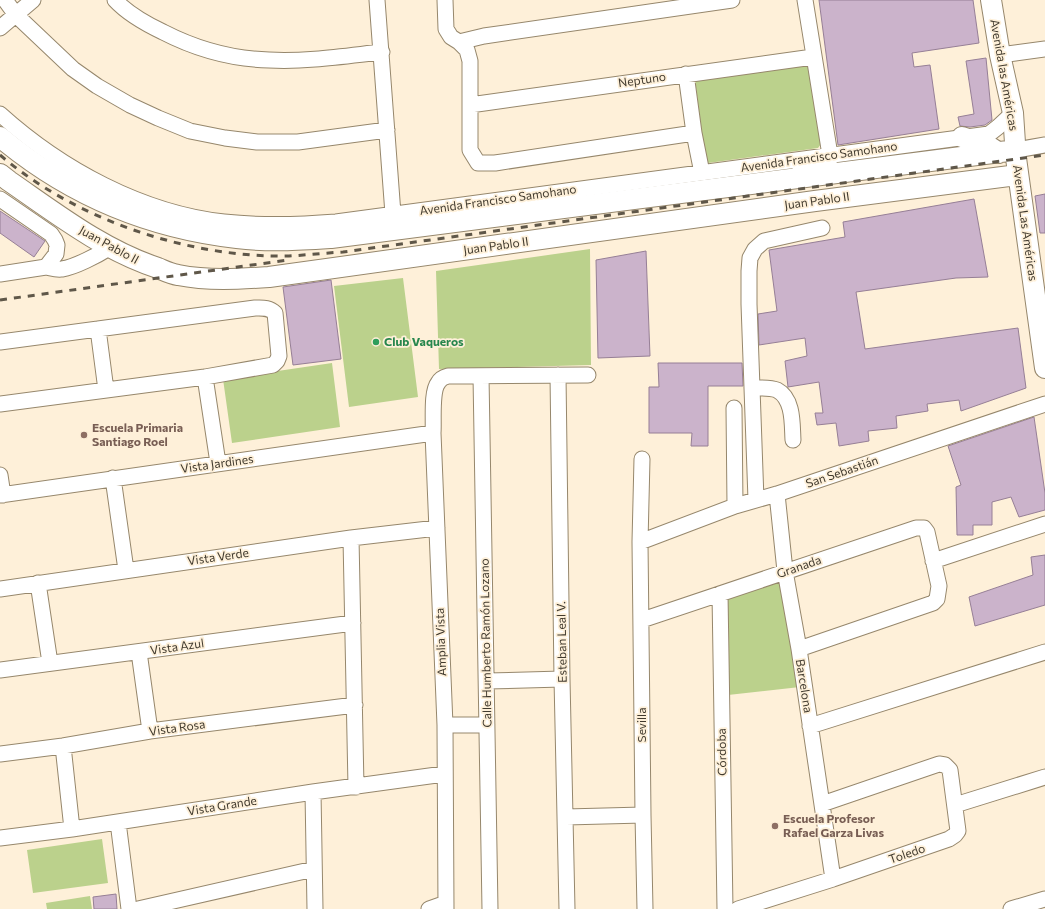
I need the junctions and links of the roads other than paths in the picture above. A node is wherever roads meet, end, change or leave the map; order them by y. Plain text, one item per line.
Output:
1 (5, 0) edge
2 (33, 0) edge
3 (115, 0) edge
4 (377, 0) edge
5 (445, 0) edge
6 (732, 0) edge
7 (804, 0) edge
8 (991, 0) edge
9 (713, 2) edge
10 (16, 15) junction
11 (0, 28) edge
12 (460, 42) junction
13 (1045, 49) edge
14 (382, 52) junction
15 (1000, 55) junction
16 (814, 57) junction
17 (686, 74) junction
18 (470, 105) junction
19 (1013, 113) junction
20 (0, 114) edge
21 (388, 130) junction
22 (694, 134) junction
23 (0, 136) edge
24 (962, 137) junction
25 (1045, 145) edge
26 (1007, 152) junction
27 (830, 155) junction
28 (702, 173) junction
29 (0, 174) edge
30 (1018, 175) junction
31 (788, 181) junction
32 (0, 199) edge
33 (393, 214) junction
34 (822, 228) dead end
35 (109, 248) junction
36 (46, 267) junction
37 (0, 274) edge
38 (98, 329) junction
39 (0, 342) edge
40 (1045, 368) edge
41 (558, 375) junction
42 (588, 375) dead end
43 (205, 376) junction
44 (481, 376) junction
45 (752, 388) junction
46 (106, 390) junction
47 (0, 404) edge
48 (1045, 404) edge
49 (734, 408) dead end
50 (433, 433) junction
51 (793, 440) dead end
52 (642, 459) dead end
53 (218, 463) junction
54 (0, 475) edge
55 (113, 478) junction
56 (777, 494) junction
57 (1, 495) edge
58 (756, 500) junction
59 (735, 506) junction
60 (1045, 524) edge
61 (437, 528) junction
62 (352, 538) junction
63 (640, 542) junction
64 (933, 561) junction
65 (126, 570) junction
66 (785, 571) junction
67 (38, 583) junction
68 (0, 589) edge
69 (720, 594) junction
70 (642, 620) junction
71 (353, 623) junction
72 (799, 649) junction
73 (139, 652) junction
74 (1045, 652) edge
75 (50, 663) junction
76 (0, 670) edge
77 (562, 679) junction
78 (487, 681) junction
79 (355, 704) junction
80 (445, 725) junction
81 (487, 725) junction
82 (810, 726) junction
83 (150, 731) junction
84 (63, 746) junction
85 (0, 754) edge
86 (444, 774) junction
87 (1045, 776) edge
88 (356, 787) junction
89 (312, 792) junction
90 (822, 804) junction
91 (955, 805) junction
92 (643, 815) junction
93 (566, 817) junction
94 (118, 822) junction
95 (72, 829) junction
96 (0, 838) edge
97 (314, 869) junction
98 (833, 879) junction
99 (1045, 899) edge
100 (782, 902) edge
101 (446, 906) edge
102 (128, 909) edge
103 (138, 909) edge
104 (315, 909) edge
105 (429, 909) edge
106 (490, 909) edge
107 (567, 909) edge
108 (645, 909) edge
109 (725, 909) edge
110 (738, 909) edge
111 (1011, 909) edge

1 - 10 street
2 - 10 street
3 - 14 street
4 - 14 street
5 - 12 street
6 - 9 street
7 - 16 street
8 - 15 main road, Avenida las Américas
9 - 12 street
10 - 11 street
10 - 21 street
12 - 18 street
13 - 15 street
14 - 21 street
15 - 19 main road, Avenida las Américas
16 - 17 street, Neptuno
16 - 27 street
17 - 18 street, Neptuno
17 - 22 street
18 - 22 street
19 - 24 street, Avenida Francisco Samohano
19 - 26 main road, Avenida las Américas
20 - 33 street, Avenida Francisco Samohano
21 - 33 street
22 - 28 street
23 - 31 main road, Juan Pablo II
24 - 26 main road
24 - 27 street, Avenida Francisco Samohano
25 - 26 street
26 - 30 main road, Avenida Las Américas
26 - 31 main road, Juan Pablo II
27 - 28 street, Avenida Francisco Samohano
27 - 31 main road
28 - 33 street, Avenida Francisco Samohano
29 - 35 main road, Juan Pablo II
30 - 35 main road, Juan Pablo II
30 - 40 main road, Avenida Las Américas
32 - 36 street
34 - 45 street
35 - 36 street
36 - 37 street
38 - 39 street
38 - 43 street
38 - 46 street
41 - 42 street
41 - 44 street
41 - 77 street, Esteban Leal V.
43 - 46 street
43 - 53 street
44 - 50 street, Amplia Vista
44 - 78 street, Calle Humberto Ramón Lozano
45 - 51 street
45 - 58 street
46 - 47 street
48 - 56 street, San Sebastián
49 - 59 street
50 - 53 street, Vista Jardines
50 - 61 street, Amplia Vista
52 - 63 street, Sevilla
53 - 55 street, Vista Jardines
54 - 57 street
55 - 57 street, Vista Jardines
55 - 65 street
56 - 58 street, San Sebastián
56 - 66 street, Barcelona
58 - 59 street, San Sebastián
59 - 63 street, San Sebastián
60 - 64 street
61 - 62 street, Vista Verde
61 - 80 street, Amplia Vista
62 - 65 street, Vista Verde
62 - 71 street
63 - 70 street, Sevilla
64 - 66 street, Granada
64 - 72 street
65 - 67 street, Vista Verde
66 - 69 street, Granada
66 - 72 street, Barcelona
67 - 68 street, Vista Verde
67 - 75 street
69 - 70 street, Granada
69 - 109 street, Córdoba
70 - 92 street, Sevilla
71 - 73 street, Vista Azul
71 - 79 street
72 - 82 street, Barcelona
73 - 75 street, Vista Azul
73 - 83 street
74 - 82 street
75 - 76 street, Vista Azul
77 - 78 street
77 - 93 street, Esteban Leal V.
78 - 81 street, Calle Humberto Ramón Lozano
79 - 83 street, Vista Rosa
79 - 88 street
80 - 81 street
80 - 86 street, Amplia Vista
81 - 106 street, Calle Humberto Ramón Lozano
82 - 90 street, Barcelona
83 - 84 street, Vista Rosa
84 - 85 street, Vista Rosa
84 - 95 street
86 - 88 street, Vista Grande
86 - 101 street, Amplia Vista
87 - 91 street
88 - 89 street, Vista Grande
89 - 94 street, Vista Grande
89 - 97 street
90 - 91 street
90 - 98 street, Barcelona
91 - 98 street, Toledo
92 - 93 street
92 - 108 street, Sevilla
93 - 107 street, Esteban Leal V.
94 - 95 street, Vista Grande
94 - 102 street
95 - 96 street, Vista Grande
97 - 103 street
97 - 104 street
98 - 100 street, Toledo
99 - 111 street
100 - 110 street, Toledo
101 - 105 street

